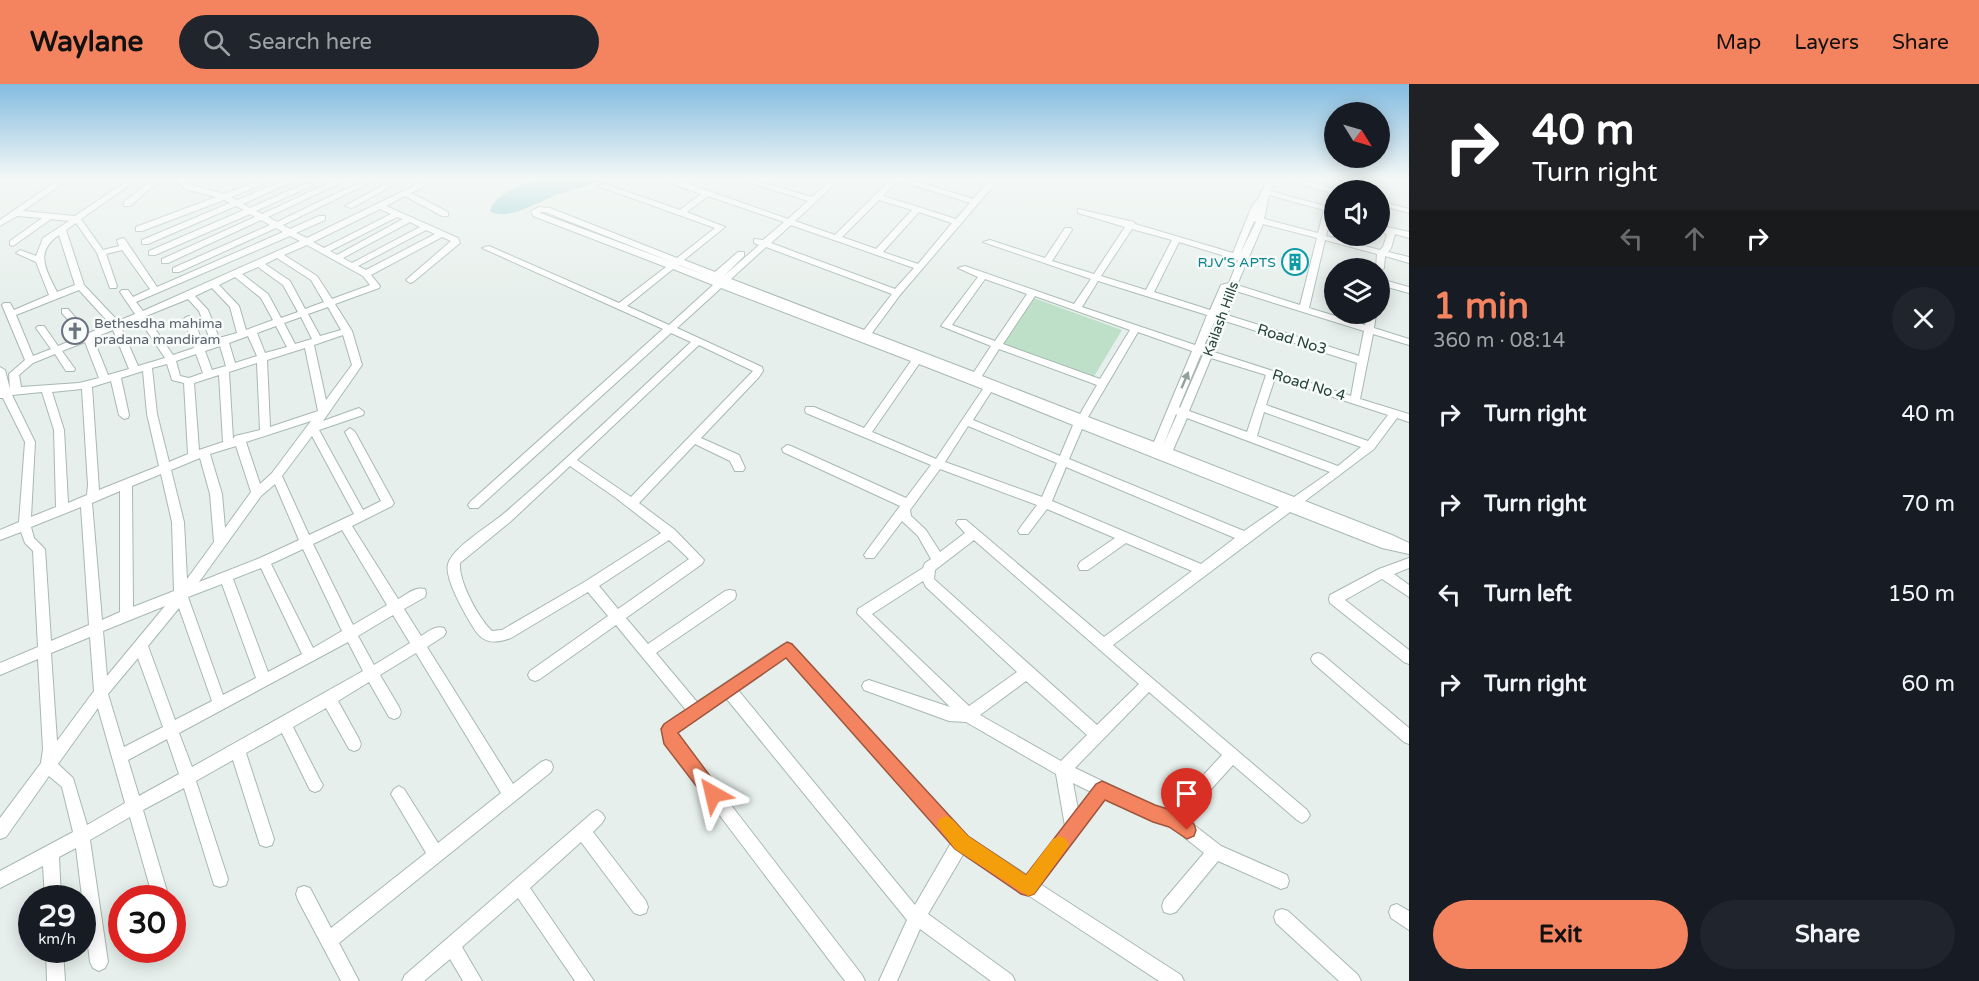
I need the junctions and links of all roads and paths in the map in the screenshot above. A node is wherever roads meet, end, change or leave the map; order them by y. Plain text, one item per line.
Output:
1 (45, 220) edge
2 (76, 220) edge
3 (78, 220) edge
4 (164, 220) edge
5 (199, 220) edge
6 (230, 220) edge
7 (260, 220) edge
8 (264, 220) edge
9 (288, 220) edge
10 (318, 220) edge
11 (351, 220) edge
12 (386, 220) edge
13 (408, 220) edge
14 (412, 220) edge
15 (551, 220) edge
16 (570, 220) edge
17 (702, 220) edge
18 (784, 220) joint
19 (855, 220) edge
20 (908, 220) edge
21 (951, 220) edge
22 (1115, 220) edge
23 (1255, 220) joint
24 (958, 222) joint
25 (1131, 224) junction
26 (275, 226) junction
27 (426, 227) junction
28 (61, 229) junction
29 (139, 229) dead end
30 (1068, 230) dead end
31 (1390, 230) edge
32 (290, 233) junction
33 (1324, 233) edge
34 (442, 234) junction
35 (1409, 235) edge
36 (1323, 237) junction
37 (1177, 238) junction
38 (836, 239) junction
39 (306, 242) junction
40 (760, 242) junction
41 (987, 242) dead end
42 (13, 243) dead end
43 (144, 243) dead end
44 (1388, 246) edge
45 (486, 248) dead end
46 (324, 251) junction
47 (878, 252) junction
48 (20, 253) dead end
49 (101, 253) junction
50 (152, 253) dead end
51 (1381, 253) junction
52 (277, 254) junction
53 (1239, 257) junction
54 (337, 258) junction
55 (1381, 258) edge
56 (39, 260) junction
57 (1409, 260) edge
58 (165, 261) dead end
59 (1047, 262) junction
60 (258, 263) junction
61 (673, 264) junction
62 (352, 266) junction
63 (919, 267) junction
64 (962, 268) dead end
65 (176, 270) dead end
66 (235, 273) junction
67 (366, 274) junction
68 (984, 275) junction
69 (1097, 277) junction
70 (410, 280) dead end
71 (717, 281) junction
72 (213, 284) junction
73 (1390, 285) edge
74 (80, 286) junction
75 (113, 286) dead end
76 (1229, 286) junction
77 (155, 290) junction
78 (1409, 290) edge
79 (1033, 292) junction
80 (897, 293) junction
81 (189, 295) junction
82 (1148, 295) junction
83 (54, 296) junction
84 (328, 304) junction
85 (620, 307) junction
86 (1077, 307) junction
87 (1304, 308) junction
88 (65, 311) dead end
89 (303, 312) junction
90 (141, 313) junction
91 (1217, 316) junction
92 (189, 319) dead end
93 (279, 323) junction
94 (115, 324) junction
95 (1370, 324) edge
96 (41, 327) dead end
97 (665, 327) junction
98 (1136, 328) junction
99 (1369, 329) junction
100 (347, 330) junction
101 (247, 333) junction
102 (87, 336) junction
103 (863, 337) junction
104 (220, 341) junction
105 (698, 341) junction
106 (1409, 342) edge
107 (314, 343) junction
108 (998, 345) junction
109 (200, 348) junction
110 (57, 349) junction
111 (293, 349) junction
112 (1203, 352) junction
113 (262, 357) junction
114 (170, 358) junction
115 (919, 358) junction
116 (30, 361) junction
117 (1363, 361) junction
118 (147, 366) junction
119 (228, 368) junction
120 (70, 369) dead end
121 (0, 370) edge
122 (135, 370) junction
123 (208, 374) junction
124 (1271, 374) junction
125 (110, 378) junction
126 (974, 379) junction
127 (189, 381) junction
128 (1103, 384) junction
129 (87, 385) junction
130 (990, 385) junction
131 (46, 389) junction
132 (7, 392) edge
133 (1355, 400) junction
134 (1261, 407) junction
135 (810, 410) dead end
136 (1178, 411) junction
137 (359, 412) dead end
138 (324, 413) junction
139 (1395, 413) junction
140 (124, 416) dead end
141 (1409, 418) edge
142 (966, 421) junction
143 (1081, 421) junction
144 (313, 428) junction
145 (265, 430) junction
146 (350, 432) dead end
147 (866, 433) junction
148 (1251, 438) junction
149 (694, 439) junction
150 (234, 441) junction
151 (1370, 446) junction
152 (787, 449) dead end
153 (1161, 452) junction
154 (199, 454) junction
155 (569, 460) junction
156 (1063, 462) junction
157 (938, 464) junction
158 (739, 468) dead end
159 (164, 469) junction
160 (1339, 471) junction
161 (276, 476) junction
162 (126, 485) junction
163 (256, 493) junction
164 (89, 500) junction
165 (633, 502) junction
166 (1045, 503) junction
167 (1292, 504) junction
168 (474, 505) dead end
169 (906, 507) junction
170 (62, 510) junction
171 (361, 516) junction
172 (962, 523) dead end
173 (345, 525) junction
174 (25, 526) junction
175 (1024, 531) dead end
176 (671, 533) junction
177 (974, 533) junction
178 (0, 535) edge
179 (1126, 536) junction
180 (1245, 537) junction
181 (220, 541) junction
182 (306, 543) junction
183 (1406, 548) edge
184 (870, 555) dead end
185 (938, 560) junction
186 (264, 562) junction
187 (1409, 563) edge
188 (1084, 566) dead end
189 (1203, 570) junction
190 (926, 572) junction
191 (1383, 573) junction
192 (226, 578) junction
193 (590, 585) junction
194 (1409, 592) edge
195 (420, 593) dead end
196 (730, 595) dead end
197 (181, 596) junction
198 (396, 608) junction
199 (127, 615) junction
200 (617, 617) junction
201 (96, 629) junction
202 (439, 632) dead end
203 (352, 634) junction
204 (419, 645) junction
205 (1103, 645) junction
206 (141, 646) junction
207 (44, 652) junction
208 (647, 652) junction
209 (310, 657) junction
210 (1409, 658) edge
211 (1318, 659) dead end
212 (0, 669) edge
213 (1027, 674) junction
214 (372, 675) junction
215 (535, 675) dead end
216 (264, 681) junction
217 (1148, 684) junction
218 (869, 686) dead end
219 (727, 688) junction
220 (102, 693) junction
221 (328, 697) junction
222 (220, 705) junction
223 (695, 710) junction
224 (394, 712) dead end
225 (968, 715) junction
226 (285, 725) junction
227 (171, 729) junction
228 (1097, 735) junction
229 (1409, 737) edge
230 (354, 744) dead end
231 (238, 752) junction
232 (1232, 755) junction
233 (119, 757) junction
234 (48, 766) junction
235 (546, 767) dead end
236 (1063, 769) junction
237 (188, 778) junction
238 (315, 786) dead end
239 (1102, 790) junction
240 (399, 794) dead end
241 (511, 795) junction
242 (134, 807) junction
243 (1302, 815) dead end
244 (597, 818) dead end
245 (1174, 819) junction
246 (1073, 828) junction
247 (0, 831) edge
248 (582, 831) junction
249 (82, 837) junction
250 (266, 839) dead end
251 (961, 842) junction
252 (1215, 852) junction
253 (51, 854) junction
254 (436, 855) junction
255 (220, 879) dead end
256 (0, 880) edge
257 (1281, 881) dead end
258 (52, 885) edge
259 (157, 885) edge
260 (519, 886) junction
261 (1028, 887) junction
262 (304, 894) dead end
263 (1170, 906) dead end
264 (640, 907) dead end
265 (917, 917) junction
266 (1282, 917) dead end
267 (329, 940) junction
268 (452, 945) junction
269 (99, 962) dead end
270 (55, 963) edge
271 (56, 981) edge
272 (350, 981) edge
273 (411, 981) edge
274 (473, 981) edge
275 (585, 981) edge
276 (856, 981) edge
277 (888, 981) edge
278 (1006, 981) edge
279 (1175, 981) edge
280 (1352, 981) edge

1 - 42 street
2 - 28 street
3 - 49 street
4 - 29 street
5 - 43 street
6 - 50 street
7 - 58 street
8 - 26 street
9 - 26 street
10 - 32 street
11 - 39 street
12 - 46 street
13 - 54 street
14 - 27 street
15 - 61 street
16 - 61 street
17 - 61 street
18 - 38 street
18 - 40 street
19 - 38 street
20 - 47 street
21 - 24 street
22 - 25 street
23 - 36 street
23 - 53 street, Kailash Hills
24 - 63 street
25 - 37 street
25 - 69 street
26 - 32 street
26 - 65 street
27 - 34 street
27 - 62 street
28 - 56 street
28 - 74 street
30 - 59 street
31 - 35 street
32 - 39 street
32 - 77 street
33 - 36 street
34 - 67 street
34 - 70 street
36 - 51 street
36 - 87 street
37 - 53 street
37 - 82 street
38 - 47 street
39 - 46 street
39 - 52 street
40 - 71 street
40 - 80 street
41 - 59 street, Road No3
44 - 51 street
45 - 85 street
46 - 54 street
47 - 63 street
48 - 56 street
49 - 75 street
49 - 77 street
51 - 55 street
51 - 57 street
52 - 60 street
52 - 84 street
53 - 76 street, Kailash Hills
54 - 62 street
56 - 83 street
59 - 69 street, Road No3
60 - 66 street
60 - 89 street
61 - 71 street
61 - 85 street
62 - 67 street
63 - 80 street
64 - 68 street, Road No 4
66 - 72 street
66 - 93 street
67 - 84 street
68 - 79 street, Road No 4
68 - 108 street
69 - 82 street, Road No3
69 - 86 street
71 - 97 street
71 - 103 street
72 - 81 street
72 - 101 street
73 - 78 street
74 - 83 street
74 - 94 street
76 - 87 street
76 - 91 street, Kailash Hills
77 - 90 street
79 - 86 street, Road No 4
79 - 108 street
80 - 103 street
81 - 90 street
81 - 104 street
82 - 91 street, Road No3
83 - 116 street
84 - 89 street
84 - 100 street
85 - 97 street
86 - 98 street, Road No 4
87 - 99 street
88 - 102 street
89 - 93 street
89 - 107 street
90 - 94 street
90 - 114 street
91 - 112 street, Kailash Hills
91 - 117 street, Road No3
92 - 109 street
93 - 101 street
93 - 111 street
94 - 102 street
94 - 122 street
95 - 99 street
96 - 110 street
97 - 105 street
97 - 168 street
98 - 112 street, Road No 4
98 - 128 street
99 - 106 street
99 - 117 street
100 - 107 street
100 - 138 street
101 - 104 street
101 - 113 street
102 - 110 street
102 - 125 street
103 - 115 street
104 - 109 street
104 - 119 street
105 - 149 street
105 - 155 street
107 - 111 street
107 - 138 street
108 - 126 street
108 - 128 street
109 - 114 street
109 - 123 street
110 - 116 street
110 - 120 street
111 - 113 street
112 - 124 street, Road No 4
112 - 136 street, Kailash Hills
113 - 119 street
113 - 145 street
114 - 118 street
114 - 127 street
115 - 126 street
115 - 147 street
116 - 132 street
117 - 133 street
118 - 122 street
118 - 159 street
119 - 123 street
119 - 150 street
121 - 132 street
122 - 125 street
123 - 127 street
124 - 133 street, Road No 4
124 - 134 street
125 - 129 street
125 - 140 street
126 - 130 street
127 - 154 street
128 - 143 street
129 - 131 street
129 - 164 street
130 - 142 street
130 - 143 street
131 - 132 street
131 - 170 street
132 - 174 street
133 - 139 street, Road No 4
134 - 148 street
134 - 151 street
135 - 147 street
136 - 148 street
136 - 153 street, Kailash Hills
137 - 144 street
138 - 144 street
138 - 145 street
139 - 141 street, Road No 4
139 - 151 street
142 - 156 street
142 - 157 street
143 - 153 street
143 - 156 street
144 - 161 street
144 - 171 street
145 - 150 street
146 - 171 street
147 - 157 street
148 - 160 street
149 - 158 street
149 - 165 street
150 - 154 street
150 - 163 street
151 - 160 street
152 - 169 street
153 - 167 street
154 - 159 street
154 - 181 street
155 - 165 street
155 - 193 street
156 - 166 street
156 - 180 street
157 - 166 street
157 - 169 street
159 - 162 street
159 - 197 street
160 - 167 street
161 - 163 street
161 - 182 street
162 - 164 street
162 - 199 street
163 - 181 street
164 - 170 street
164 - 201 street
165 - 176 street
166 - 175 street
166 - 179 street
167 - 180 street
167 - 183 street
169 - 184 street
169 - 185 street
170 - 174 street
171 - 173 street
172 - 177 street
173 - 182 street
173 - 198 street
174 - 178 street
174 - 207 street
176 - 193 street
176 - 200 street
177 - 185 street
177 - 205 street
179 - 188 street
179 - 189 street
180 - 189 street
181 - 197 street
182 - 186 street
182 - 203 street
185 - 190 street
186 - 192 street
186 - 209 street
187 - 191 street
189 - 205 street
190 - 213 street
190 - 225 street
191 - 194 street
191 - 210 street
192 - 197 street
192 - 216 street
193 - 200 street
195 - 198 street
196 - 208 street
197 - 199 street
197 - 206 street
197 - 222 street
198 - 203 street
198 - 204 street
199 - 201 street
200 - 208 street
200 - 215 street
201 - 207 street
201 - 220 street
202 - 204 street
203 - 209 street
203 - 214 street
204 - 214 street
204 - 241 street
205 - 217 street
206 - 220 street
206 - 227 street
207 - 212 street
207 - 234 street
208 - 223 street
209 - 216 street
211 - 229 street
213 - 225 street
213 - 228 street
214 - 221 street
214 - 224 street
216 - 222 street
217 - 228 street
217 - 232 street
218 - 225 street
219 - 223 street
219 - 251 street
219 - 265 street
220 - 233 street
220 - 234 street
221 - 226 street
221 - 230 street
222 - 227 street
223 - 276 street
225 - 236 street
226 - 231 street
226 - 238 street
227 - 233 street
227 - 237 street
228 - 236 street
231 - 237 street
231 - 250 street
232 - 243 street
232 - 245 street
233 - 242 street
234 - 247 street
234 - 249 street
235 - 241 street
236 - 239 street
236 - 246 street
237 - 242 street
237 - 255 street
239 - 245 street
239 - 246 street
240 - 254 street
241 - 254 street
242 - 249 street
242 - 259 street
244 - 248 street
245 - 252 street
246 - 261 street
248 - 260 street
248 - 264 street
249 - 253 street
249 - 269 street
251 - 261 street
251 - 265 street
252 - 257 street
252 - 263 street
253 - 256 street
253 - 258 street
254 - 267 street
260 - 268 street
260 - 275 street
261 - 279 street
262 - 267 street
265 - 277 street
265 - 278 street
266 - 280 street
267 - 272 street
268 - 273 street
268 - 274 street
270 - 271 street

